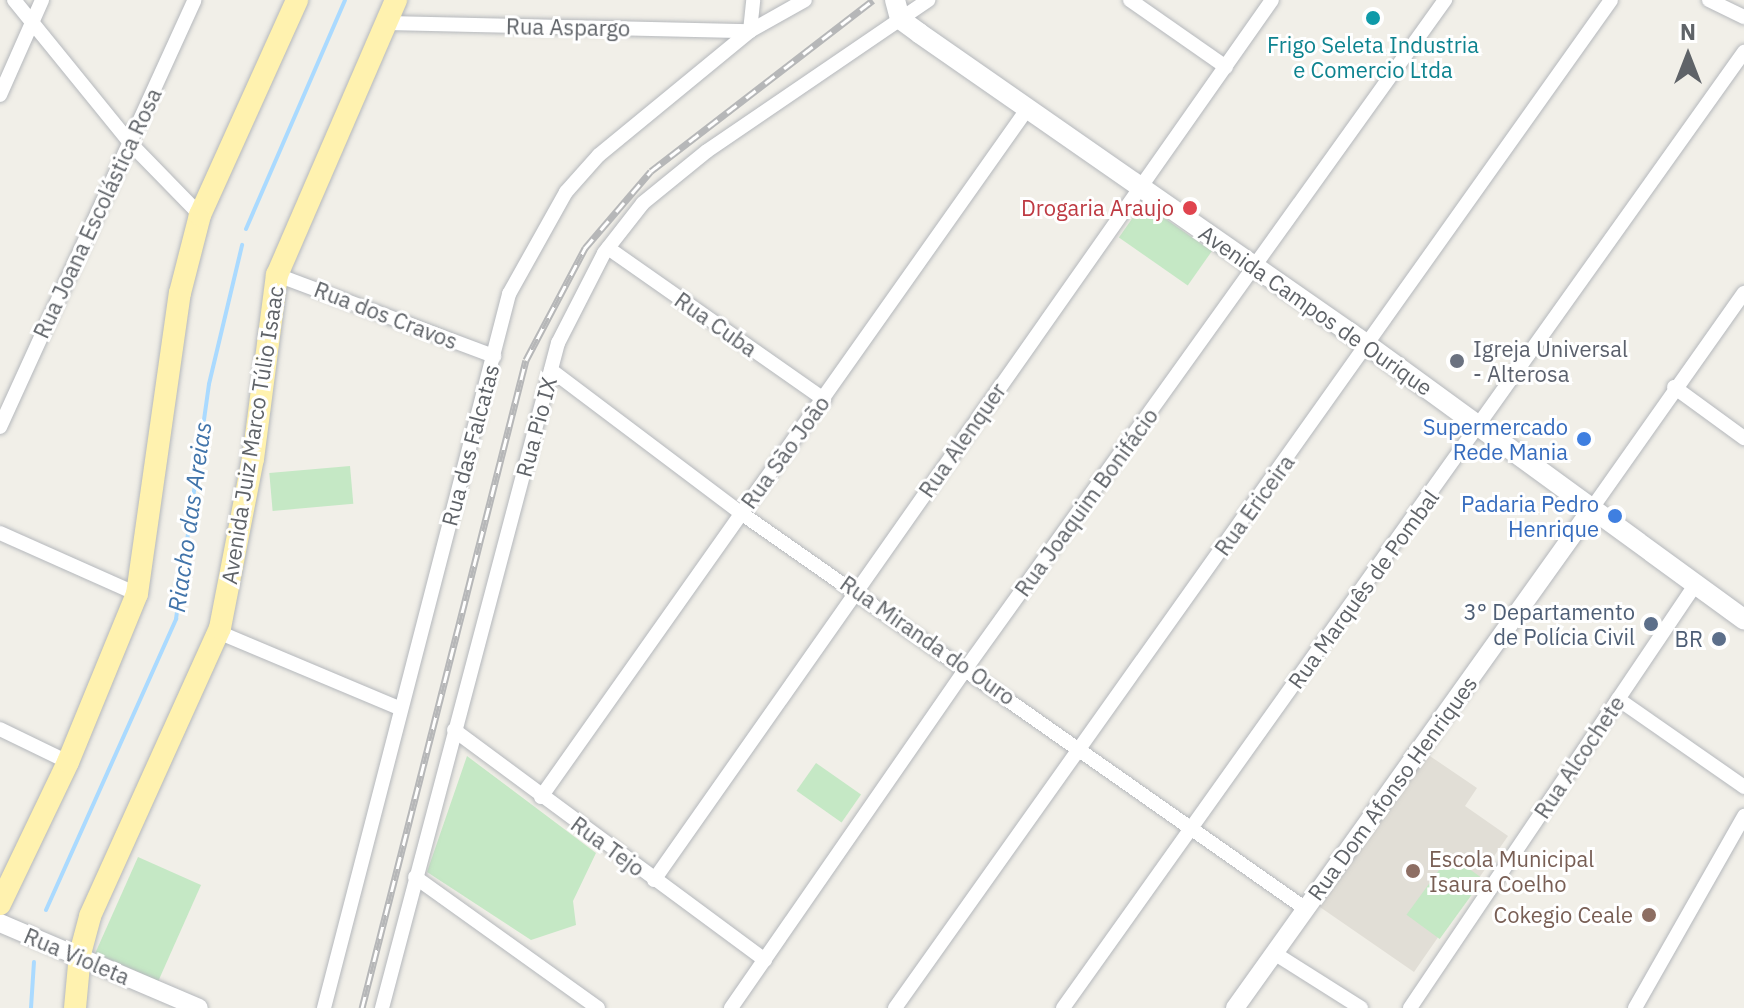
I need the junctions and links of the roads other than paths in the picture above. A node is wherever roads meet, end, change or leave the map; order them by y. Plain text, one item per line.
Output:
1 (14, 0) edge
2 (42, 0) edge
3 (195, 0) edge
4 (297, 0) edge
5 (396, 0) edge
6 (753, 0) edge
7 (805, 0) edge
8 (928, 0) edge
9 (1130, 0) edge
10 (1272, 0) edge
11 (1445, 0) edge
12 (1611, 0) edge
13 (1709, 0) edge
14 (897, 9) edge
15 (1744, 17) edge
16 (32, 22) junction
17 (387, 23) junction
18 (750, 31) junction
19 (1744, 52) edge
20 (1226, 67) junction
21 (0, 95) edge
22 (1028, 108) junction
23 (131, 144) junction
24 (1143, 187) junction
25 (200, 215) junction
26 (608, 248) junction
27 (1256, 267) junction
28 (277, 275) junction
29 (1744, 293) edge
30 (1369, 346) junction
31 (494, 356) junction
32 (551, 370) junction
33 (1674, 387) junction
34 (824, 399) junction
35 (2, 416) edge
36 (1479, 427) junction
37 (1744, 438) edge
38 (1590, 511) junction
39 (741, 513) junction
40 (0, 533) edge
41 (1695, 585) junction
42 (858, 591) junction
43 (137, 594) junction
44 (1744, 619) edge
45 (218, 632) junction
46 (967, 667) junction
47 (1618, 699) junction
48 (399, 708) junction
49 (0, 729) edge
50 (454, 730) junction
51 (1078, 747) junction
52 (68, 762) junction
53 (1744, 787) edge
54 (541, 797) junction
55 (1744, 816) edge
56 (1191, 827) junction
57 (415, 877) junction
58 (654, 880) junction
59 (0, 904) edge
60 (1306, 909) junction
61 (0, 923) edge
62 (1274, 953) junction
63 (80, 954) junction
64 (765, 960) junction
65 (75, 1008) edge
66 (199, 1008) edge
67 (324, 1008) edge
68 (382, 1008) edge
69 (598, 1008) edge
70 (731, 1008) edge
71 (895, 1008) edge
72 (1063, 1008) edge
73 (1235, 1008) edge
74 (1361, 1008) edge
75 (1410, 1008) edge
76 (1635, 1008) edge

1 - 16 street
2 - 16 street
3 - 23 street, Rua Joana Escolástica Rosa
4 - 25 main road
5 - 17 main road, Avenida Juiz Marco Túlio Isaac
6 - 18 street
7 - 18 street, Rua das Falcatas
8 - 14 street, Rua Pio IX
9 - 20 street
10 - 20 street, Rua Alenquer
11 - 27 street, Rua Joaquim Bonifácio
12 - 30 street, Rua Ericeira
13 - 15 street
14 - 22 main road, Avenida Campos de Ourique
14 - 26 street, Rua Pio IX
16 - 21 street
16 - 23 street
17 - 18 street, Rua Aspargo
17 - 28 main road, Avenida Juiz Marco Túlio Isaac
18 - 31 street, Rua das Falcatas
19 - 36 street, Rua Marquês de Pombal
20 - 24 street, Rua Alenquer
22 - 24 main road, Avenida Campos de Ourique
22 - 34 street, Rua São João
23 - 25 street
23 - 35 street, Rua Joana Escolástica Rosa
24 - 27 main road, Avenida Campos de Ourique
24 - 42 street, Rua Alenquer
25 - 43 main road
26 - 32 street, Rua Pio IX
26 - 34 street, Rua Cuba
27 - 30 main road, Avenida Campos de Ourique
27 - 46 street, Rua Joaquim Bonifácio
28 - 31 street, Rua dos Cravos
28 - 45 main road, Avenida Juiz Marco Túlio Isaac
29 - 33 street, Rua Dom Afonso Henriques
30 - 36 main road, Avenida Campos de Ourique
30 - 51 street, Rua Ericeira
31 - 48 street, Rua das Falcatas
32 - 39 street, Rua Miranda do Ouro
32 - 50 street, Rua Pio IX
33 - 37 street
33 - 38 street, Rua Dom Afonso Henriques
34 - 39 street, Rua São João
36 - 38 main road, Avenida Campos de Ourique
36 - 56 street, Rua Marquês de Pombal
38 - 41 main road, Avenida Campos de Ourique
38 - 60 street, Rua Dom Afonso Henriques
39 - 42 street, Rua Miranda do Ouro
39 - 54 street, Rua São João
40 - 43 street
41 - 44 main road, Avenida Campos de Ourique
41 - 47 street, Rua Alcochete
42 - 46 street, Rua Miranda do Ouro
42 - 58 street, Rua Alenquer
43 - 52 main road
45 - 48 street
45 - 63 main road, Avenida Juiz Marco Túlio Isaac
46 - 51 street, Rua Miranda do Ouro
46 - 64 street, Rua Joaquim Bonifácio
47 - 53 street
47 - 75 street, Rua Alcochete
48 - 67 street, Rua das Falcatas
49 - 52 street
50 - 54 street, Rua Tejo
50 - 57 street, Rua Pio IX
51 - 56 street, Rua Miranda do Ouro
51 - 71 street, Rua Ericeira
52 - 59 main road
54 - 58 street, Rua Tejo
55 - 76 street
56 - 60 street, Rua Miranda do Ouro
56 - 72 street, Rua Marquês de Pombal
57 - 68 street, Rua Pio IX
57 - 69 street
58 - 64 street, Rua Tejo
60 - 62 street, Rua Dom Afonso Henriques
61 - 63 street, Rua Violeta
62 - 73 street, Rua Dom Afonso Henriques
62 - 74 street
63 - 65 main road, Avenida Juiz Marco Túlio Isaac
63 - 66 street, Rua Violeta
64 - 70 street, Rua Joaquim Bonifácio

